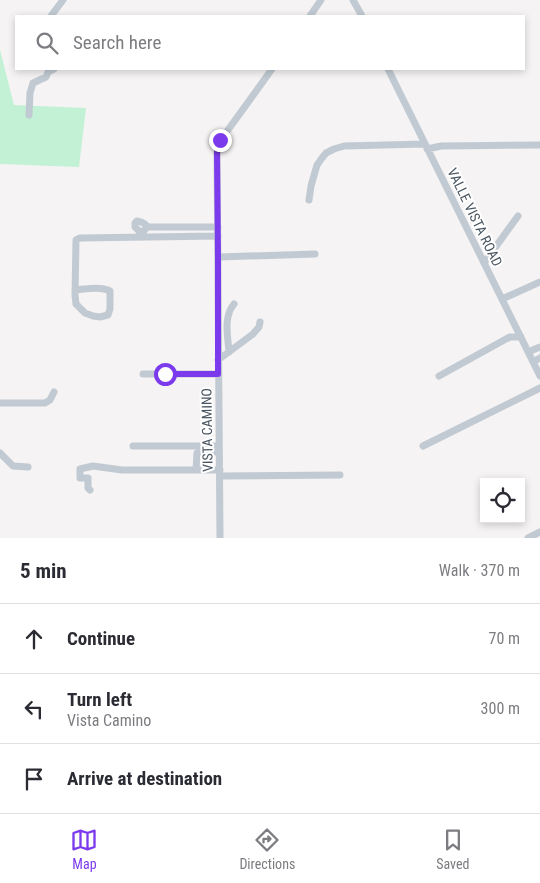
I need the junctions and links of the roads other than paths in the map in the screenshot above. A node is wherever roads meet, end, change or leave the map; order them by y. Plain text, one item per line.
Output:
1 (63, 0) edge
2 (320, 0) edge
3 (353, 0) edge
4 (52, 15) edge
5 (311, 15) edge
6 (361, 15) edge
7 (52, 70) edge
8 (271, 70) edge
9 (388, 70) edge
10 (29, 115) dead end
11 (540, 146) edge
12 (426, 147) junction
13 (309, 200) dead end
14 (518, 216) dead end
15 (147, 227) dead end
16 (218, 227) junction
17 (218, 236) junction
18 (315, 254) dead end
19 (218, 257) junction
20 (484, 263) junction
21 (540, 282) edge
22 (75, 290) junction
23 (502, 299) junction
24 (234, 304) dead end
25 (260, 322) dead end
26 (521, 337) junction
27 (540, 347) edge
28 (229, 352) junction
29 (528, 352) junction
30 (218, 360) junction
31 (536, 360) edge
32 (143, 374) dead end
33 (218, 374) junction
34 (440, 376) dead end
35 (540, 376) edge
36 (540, 388) edge
37 (54, 392) dead end
38 (0, 403) edge
39 (134, 446) dead end
40 (423, 446) dead end
41 (219, 449) junction
42 (0, 454) edge
43 (28, 467) dead end
44 (196, 470) junction
45 (220, 473) junction
46 (340, 475) dead end
47 (90, 490) dead end
48 (540, 532) edge
49 (220, 538) edge
50 (528, 538) edge

1 - 4 street
2 - 5 street
3 - 6 street
7 - 10 street
8 - 16 street, VISTA CAMINO
9 - 12 street, VALLE VISTA ROAD
11 - 12 street
12 - 13 street
12 - 20 street, VALLE VISTA ROAD
14 - 20 street
15 - 16 street
16 - 17 street, VISTA CAMINO
17 - 19 street, VISTA CAMINO
17 - 22 street
18 - 19 street
19 - 30 street, VISTA CAMINO
20 - 23 street, VALLE VISTA ROAD
21 - 23 street
22 - 22 street
23 - 26 street, VALLE VISTA ROAD
24 - 28 street
25 - 28 street
26 - 29 street, VALLE VISTA ROAD
26 - 34 street
27 - 29 street
28 - 30 street
29 - 31 street, VALLE VISTA ROAD
30 - 33 street, VISTA CAMINO
31 - 35 street, VALLE VISTA ROAD
32 - 33 street
33 - 41 street, VISTA CAMINO
36 - 40 street
37 - 38 street
39 - 41 street
41 - 44 street
41 - 45 street, VISTA CAMINO
42 - 43 street
44 - 45 street
44 - 47 street
45 - 46 street
45 - 49 street, VISTA CAMINO
48 - 50 street

